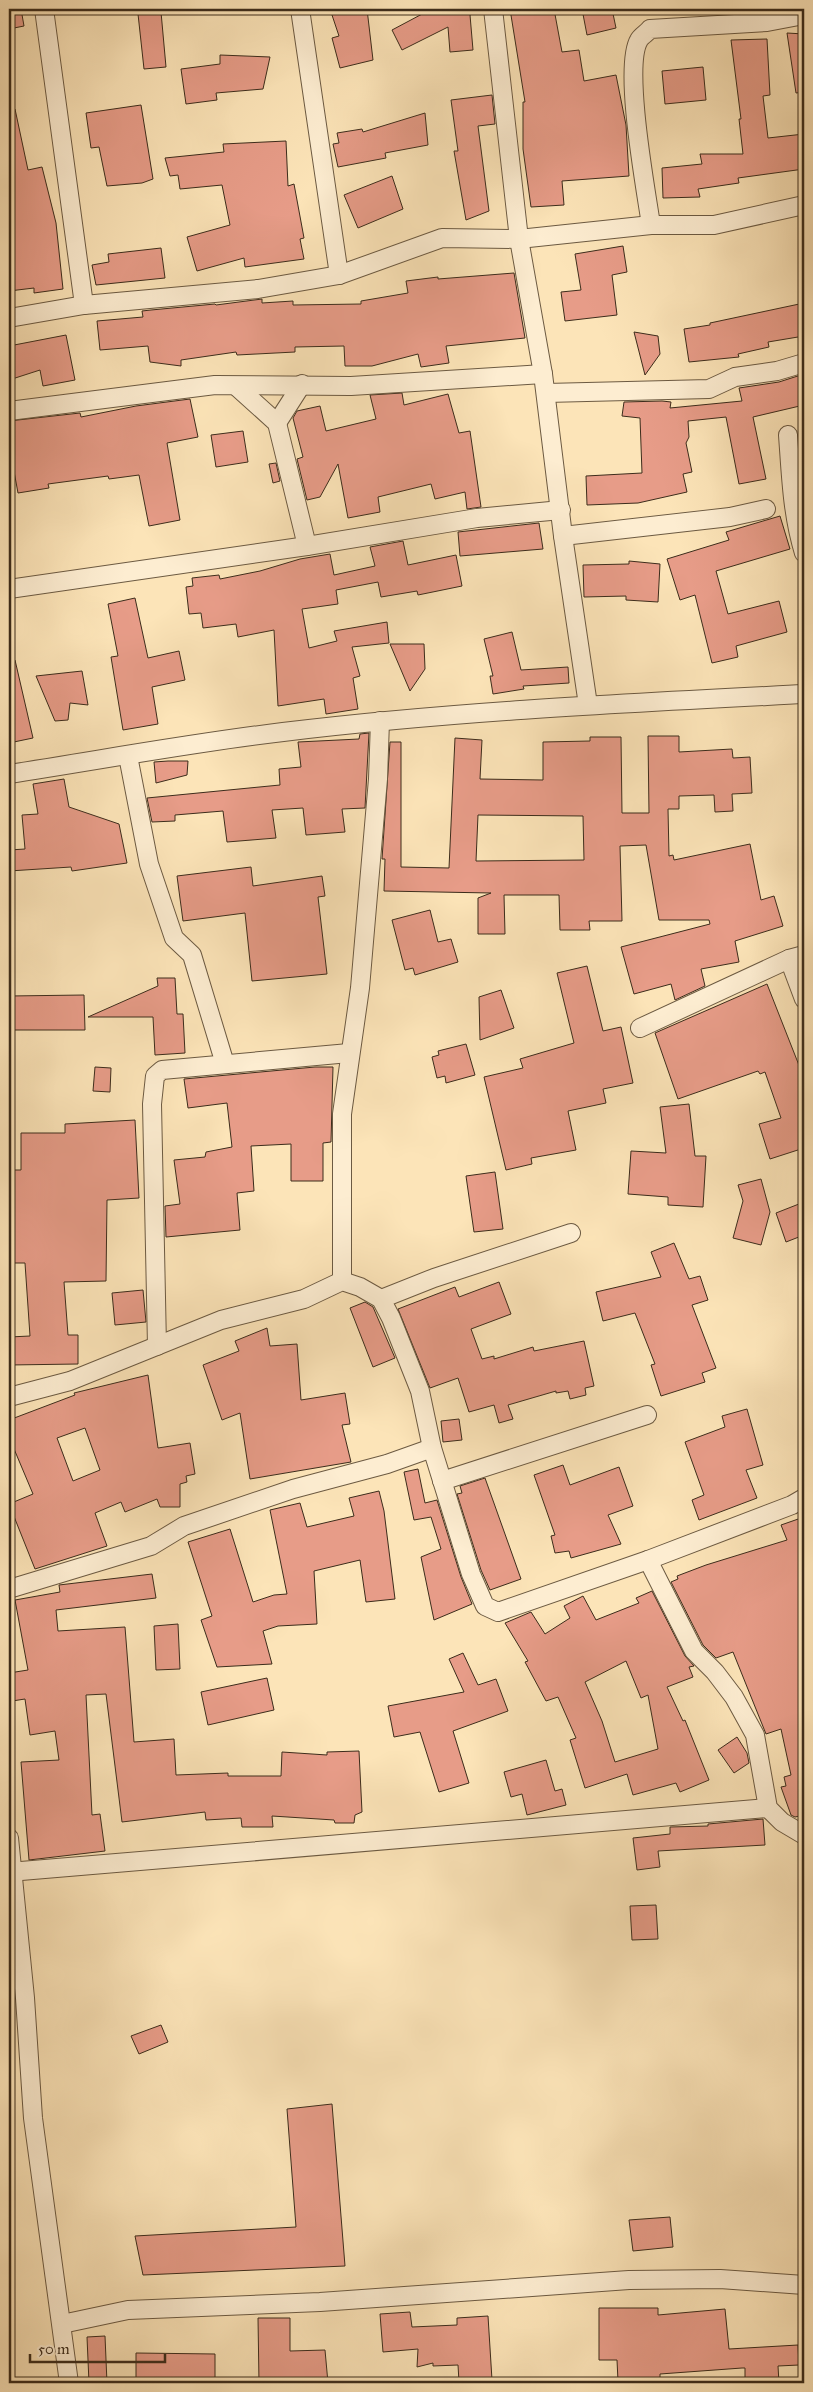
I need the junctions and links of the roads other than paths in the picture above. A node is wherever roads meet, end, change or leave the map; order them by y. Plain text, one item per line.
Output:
1 (44, 9) edge
2 (300, 9) edge
3 (493, 9) edge
4 (804, 15) edge
5 (804, 205) edge
6 (651, 225) junction
7 (519, 239) junction
8 (339, 275) junction
9 (84, 304) junction
10 (9, 318) edge
11 (804, 363) edge
12 (544, 374) junction
13 (302, 384) junction
14 (236, 386) junction
15 (546, 393) junction
16 (9, 410) edge
17 (277, 423) junction
18 (788, 435) dead end
19 (766, 508) dead end
20 (561, 510) junction
21 (563, 536) junction
22 (307, 546) junction
23 (804, 553) edge
24 (9, 589) edge
25 (804, 694) edge
26 (588, 705) junction
27 (380, 721) junction
28 (128, 756) junction
29 (9, 774) edge
30 (796, 957) edge
31 (804, 999) edge
32 (640, 1028) dead end
33 (349, 1053) junction
34 (225, 1064) junction
35 (571, 1233) dead end
36 (342, 1282) junction
37 (381, 1299) junction
38 (157, 1346) junction
39 (9, 1397) edge
40 (647, 1415) dead end
41 (432, 1448) junction
42 (442, 1481) junction
43 (804, 1498) edge
44 (648, 1560) junction
45 (9, 1589) edge
46 (768, 1808) junction
47 (804, 1835) edge
48 (9, 1838) edge
49 (10, 1872) edge
50 (17, 2000) edge
51 (804, 2285) edge
52 (62, 2324) junction
53 (69, 2383) edge

1 - 9 street
2 - 8 street
3 - 7 street
4 - 6 street
5 - 6 street
6 - 7 street
7 - 8 street
7 - 12 street
8 - 9 street
9 - 10 street
11 - 15 street
12 - 13 street
12 - 15 street
13 - 14 street
13 - 17 street
14 - 16 street
14 - 17 street
15 - 20 street
17 - 22 street
18 - 23 street
19 - 21 street
20 - 21 street
20 - 22 street
21 - 26 street
22 - 24 street
25 - 26 street
26 - 27 street
27 - 28 street
27 - 33 street
28 - 29 street
28 - 34 street
30 - 31 street
30 - 32 street
33 - 34 street
33 - 36 street
34 - 38 street
35 - 37 street
36 - 37 street
36 - 38 street
37 - 41 street
38 - 39 street
40 - 42 street
41 - 42 street
41 - 45 street
42 - 44 street
43 - 44 street
44 - 46 street
46 - 47 street
46 - 49 street
48 - 49 street
49 - 50 street
50 - 52 street
51 - 52 street
52 - 53 street

